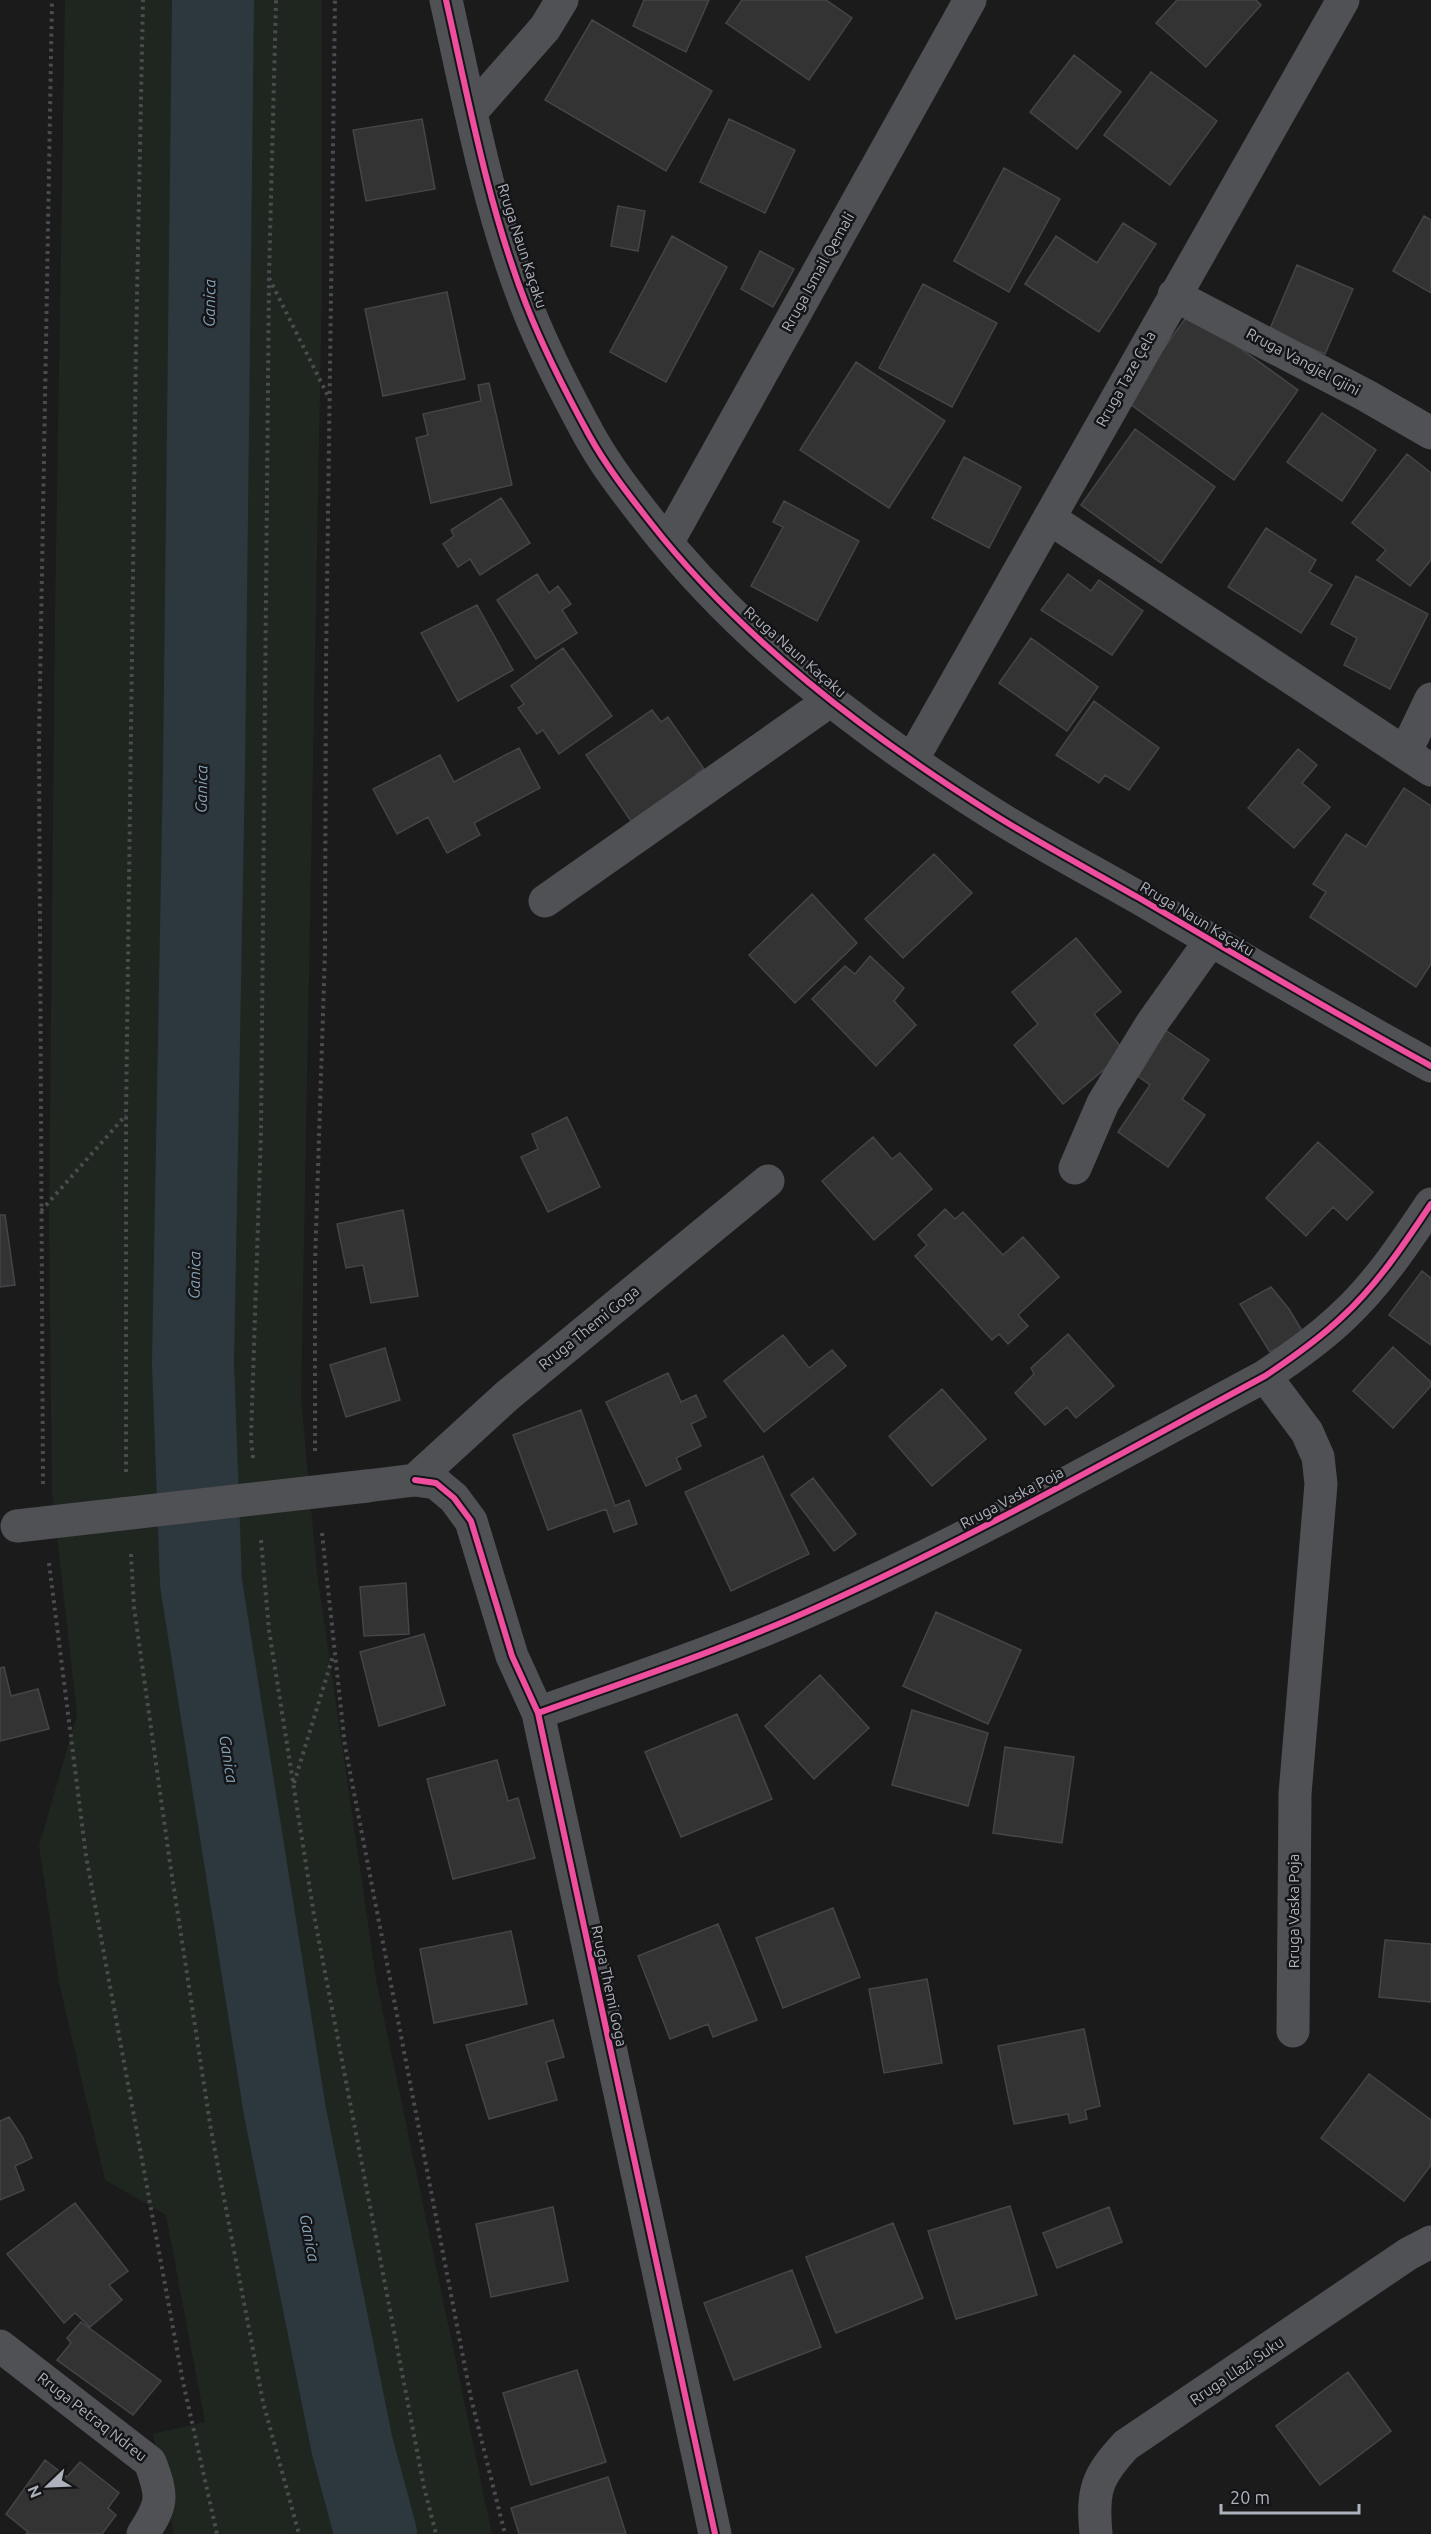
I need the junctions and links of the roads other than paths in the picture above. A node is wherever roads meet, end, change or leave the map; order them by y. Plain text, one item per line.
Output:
1 (446, 0) edge
2 (562, 0) edge
3 (970, 0) edge
4 (1342, 0) edge
5 (471, 112) junction
6 (1174, 295) junction
7 (1431, 433) edge
8 (1049, 518) junction
9 (667, 543) junction
10 (1431, 699) edge
11 (831, 700) junction
12 (912, 760) junction
13 (1418, 762) edge
14 (545, 902) dead end
15 (1211, 940) junction
16 (1431, 1066) edge
17 (1075, 1167) dead end
18 (768, 1181) dead end
19 (1431, 1204) edge
20 (1265, 1376) junction
21 (415, 1480) junction
22 (9, 1526) edge
23 (538, 1713) junction
24 (1293, 2031) dead end
25 (1431, 2242) edge
26 (0, 2346) edge
27 (142, 2534) edge
28 (715, 2534) edge
29 (1096, 2534) edge

1 - 5 street, Rruga Naun Kaçaku
2 - 5 street
3 - 9 street, Rruga Ismail Qemali
4 - 6 street, Rruga Taze Çela
5 - 9 street, Rruga Naun Kaçaku
6 - 7 street, Rruga Vangjel Gjini
6 - 8 street, Rruga Taze Çela
8 - 12 street, Rruga Taze Çela
8 - 13 street
9 - 11 street, Rruga Naun Kaçaku
10 - 13 street
11 - 12 street, Rruga Naun Kaçaku
11 - 14 street, Rruga Naun Kaçaku
12 - 15 street, Rruga Naun Kaçaku
15 - 16 street, Rruga Naun Kaçaku
15 - 17 street, Rruga Naun Kaçaku
18 - 21 street, Rruga Themi Goga
19 - 20 street, Rruga Vaska Poja
20 - 23 street, Rruga Vaska Poja
20 - 24 street, Rruga Vaska Poja
21 - 22 street, Rruga Themi Goga, bridge
21 - 23 street, Rruga Themi Goga
23 - 28 street, Rruga Themi Goga
25 - 29 street, Rruga Llazi Suku
26 - 27 street, Rruga Petraq Ndreu

